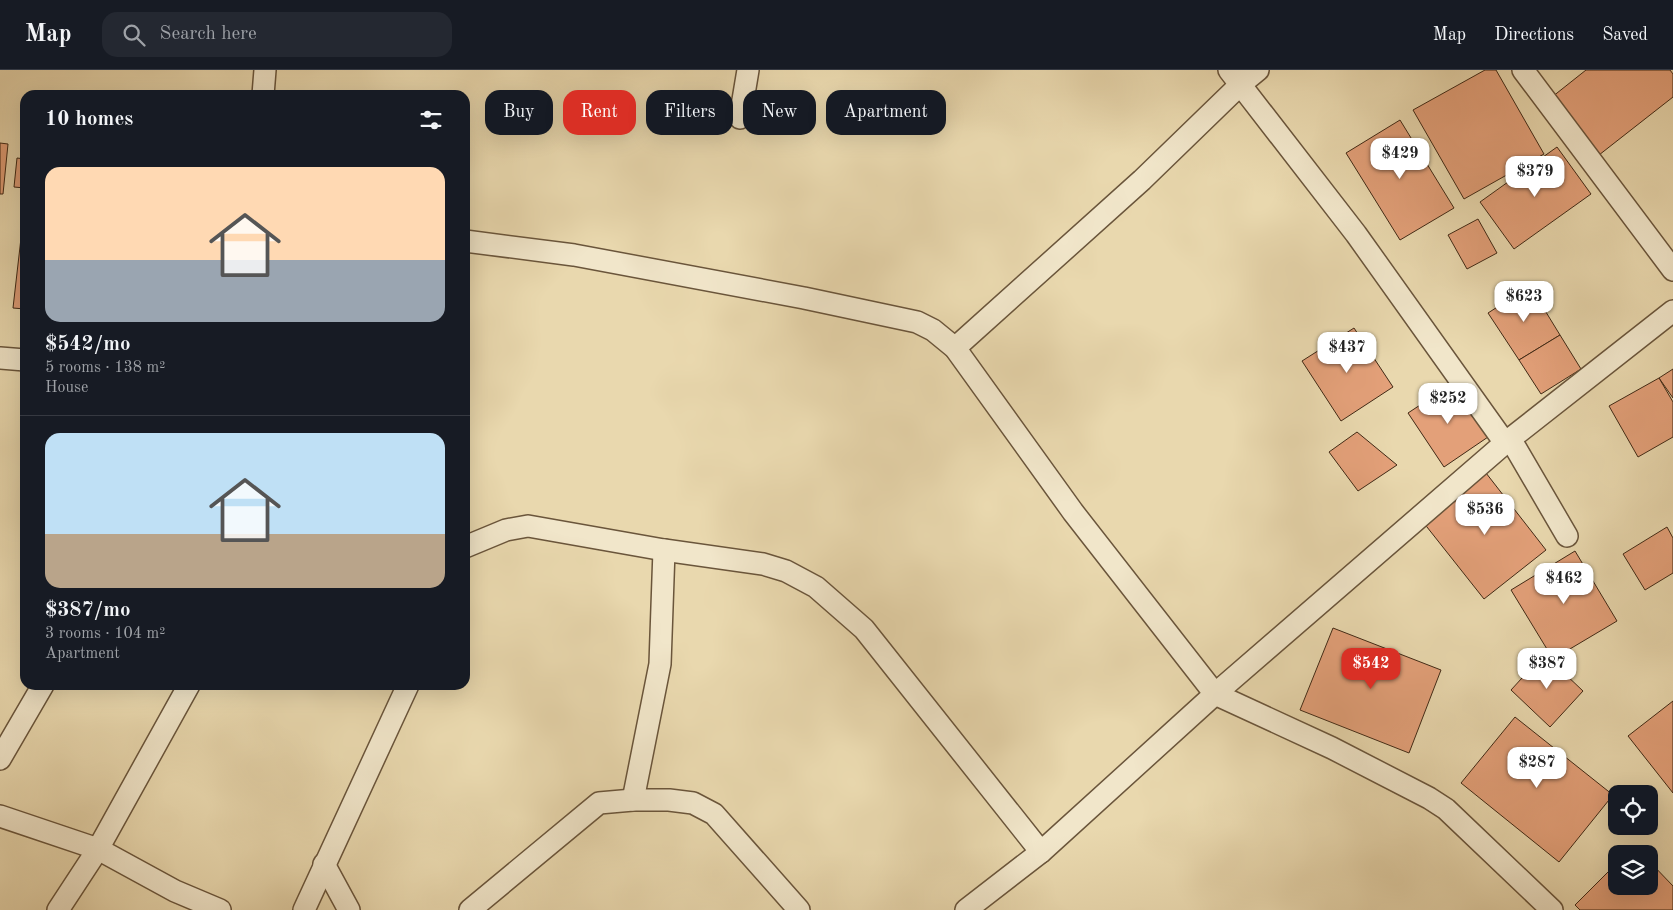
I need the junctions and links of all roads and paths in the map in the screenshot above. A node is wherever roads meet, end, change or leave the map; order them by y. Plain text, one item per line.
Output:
1 (265, 70) edge
2 (748, 70) edge
3 (1258, 70) edge
4 (1523, 70) edge
5 (1235, 77) edge
6 (263, 90) edge
7 (740, 118) dead end
8 (470, 243) edge
9 (1673, 270) edge
10 (1673, 310) edge
11 (954, 348) junction
12 (0, 358) edge
13 (20, 360) edge
14 (1508, 442) junction
15 (1567, 536) dead end
16 (470, 545) edge
17 (664, 550) junction
18 (40, 690) edge
19 (187, 690) edge
20 (406, 690) edge
21 (1216, 694) junction
22 (0, 758) edge
23 (633, 800) junction
24 (0, 816) edge
25 (98, 849) junction
26 (1041, 852) junction
27 (324, 864) junction
28 (58, 910) edge
29 (220, 910) edge
30 (304, 910) edge
31 (349, 910) edge
32 (471, 910) edge
33 (799, 910) edge
34 (966, 910) edge
35 (1552, 910) edge

1 - 6 street
2 - 7 street
3 - 5 street
4 - 9 street
5 - 11 street
5 - 14 street
8 - 11 street
10 - 14 street
11 - 21 street
12 - 13 street
14 - 15 street
14 - 21 street
16 - 17 street
17 - 23 street
17 - 26 street
18 - 22 street
19 - 25 street
20 - 27 street
21 - 26 street
21 - 35 street
23 - 32 street
23 - 33 street
24 - 25 street
25 - 28 street
25 - 29 street
26 - 34 street
27 - 30 street
27 - 31 street

